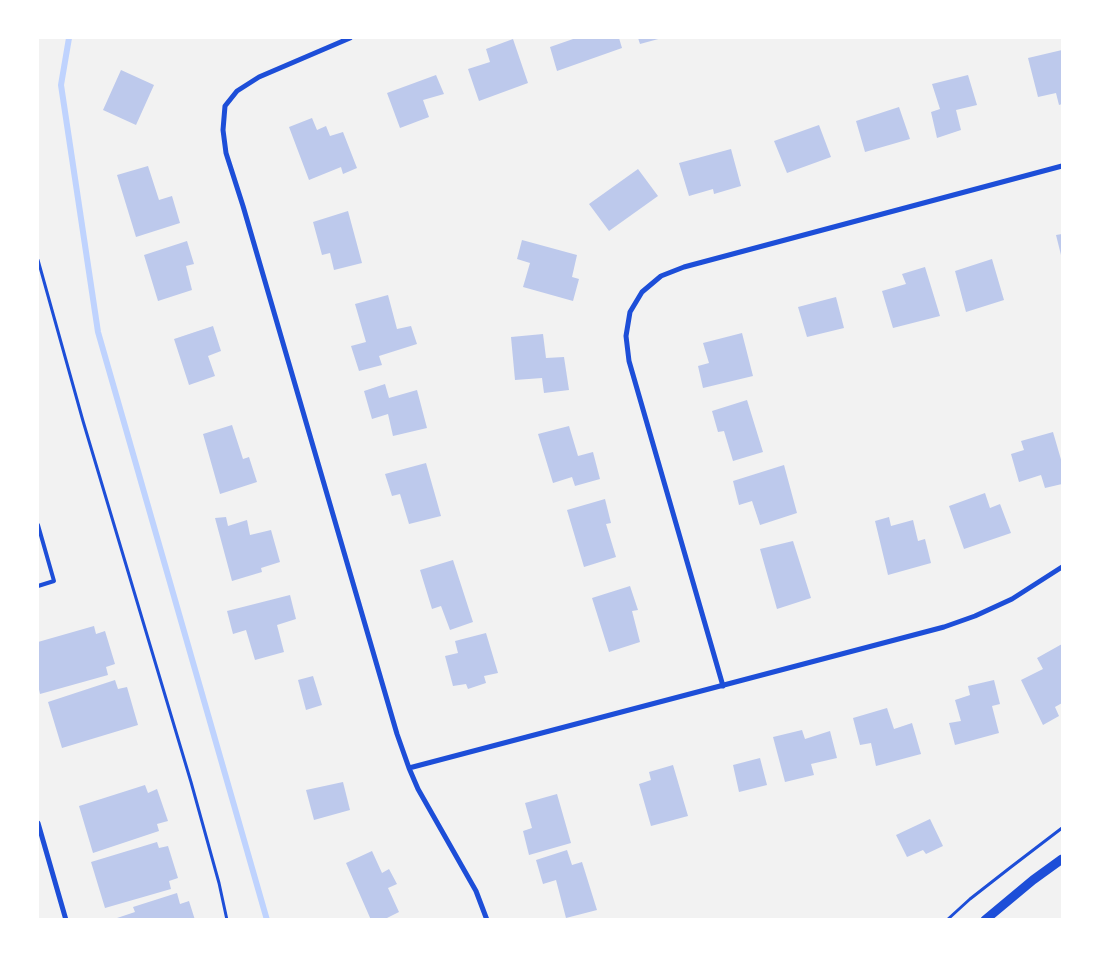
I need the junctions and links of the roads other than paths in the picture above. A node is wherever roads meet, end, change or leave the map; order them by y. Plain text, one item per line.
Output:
1 (350, 38) edge
2 (1062, 166) edge
3 (38, 526) edge
4 (1062, 567) edge
5 (38, 586) edge
6 (723, 686) junction
7 (409, 768) junction
8 (38, 822) edge
9 (1062, 859) edge
10 (66, 920) edge
11 (487, 920) edge
12 (985, 920) edge

1 - 7 street
2 - 6 street
3 - 5 lane
4 - 6 street
6 - 7 street
7 - 11 street
8 - 10 street
9 - 12 street

